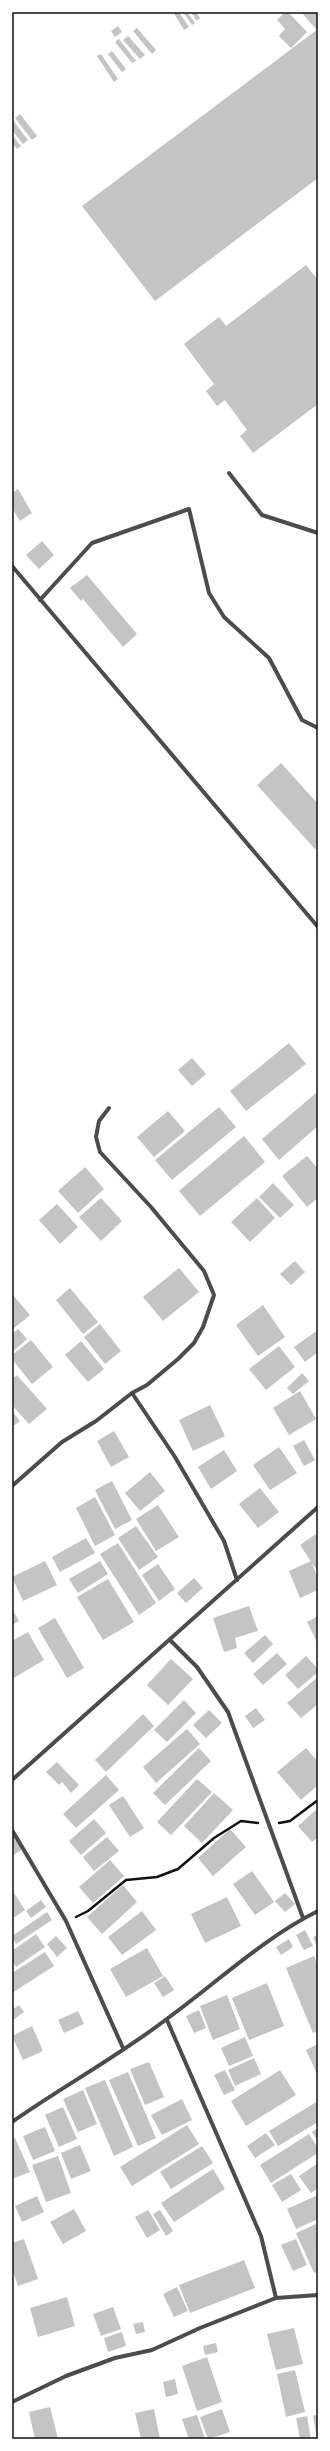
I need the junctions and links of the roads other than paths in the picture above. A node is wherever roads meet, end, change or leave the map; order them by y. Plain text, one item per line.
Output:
1 (229, 473) dead end
2 (318, 533) edge
3 (12, 566) edge
4 (40, 600) junction
5 (318, 728) edge
6 (318, 927) edge
7 (109, 1108) dead end
8 (132, 1393) junction
9 (12, 1486) edge
10 (318, 1506) edge
11 (237, 1580) junction
12 (170, 1641) junction
13 (12, 1780) edge
14 (12, 1830) edge
15 (318, 1911) edge
16 (303, 1918) junction
17 (167, 2020) junction
18 (123, 2048) junction
19 (12, 2122) edge
20 (318, 2295) edge
21 (276, 2298) junction
22 (12, 2402) edge

1 - 2 street
3 - 4 street
4 - 5 street
4 - 6 street
7 - 8 street
8 - 9 street
8 - 11 street
10 - 11 street
11 - 12 street
12 - 13 street
12 - 16 street
14 - 18 street
15 - 16 street
16 - 17 street
17 - 18 street
17 - 21 street
18 - 19 street
20 - 21 street
21 - 22 street

